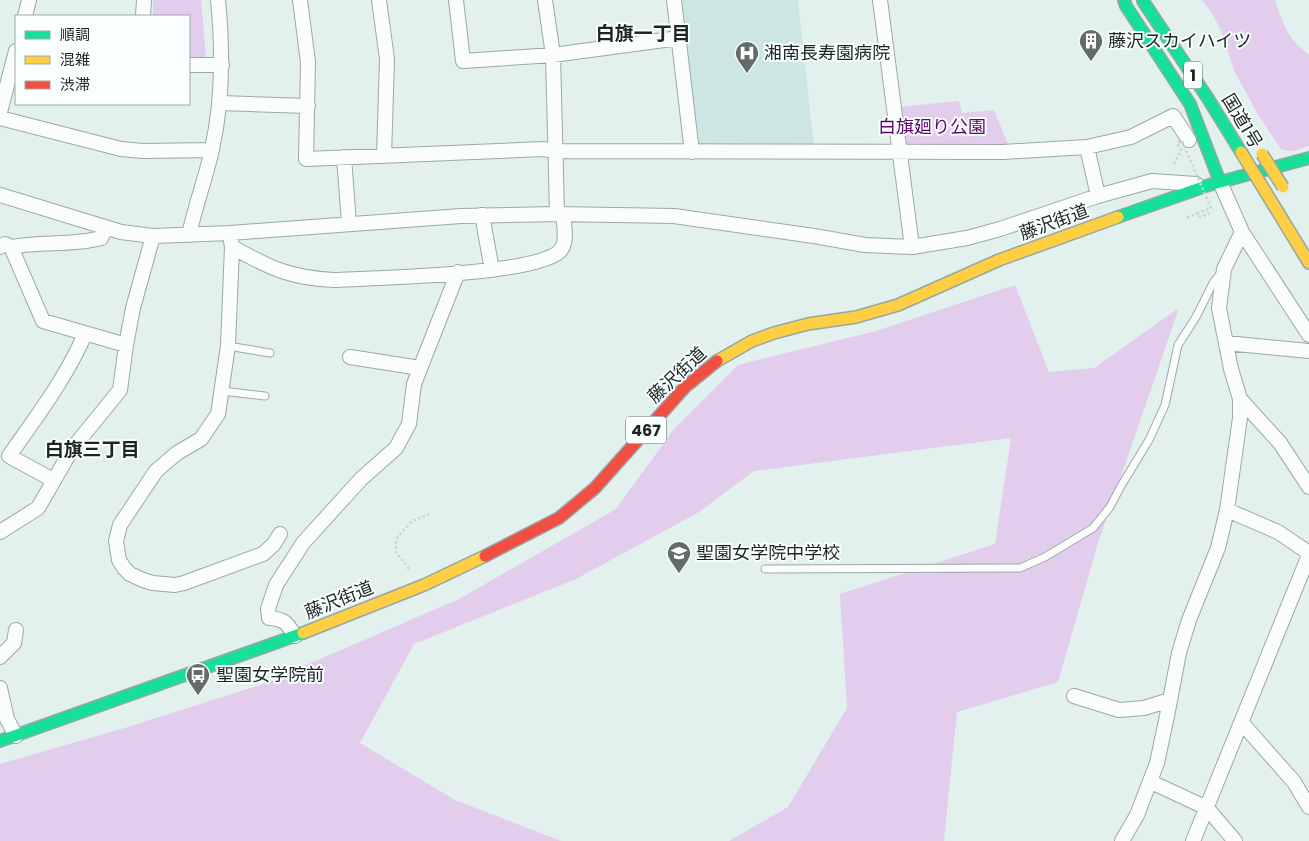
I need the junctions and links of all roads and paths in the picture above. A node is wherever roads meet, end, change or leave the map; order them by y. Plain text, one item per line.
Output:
1 (29, 0) edge
2 (144, 0) edge
3 (218, 0) edge
4 (300, 0) edge
5 (379, 0) edge
6 (456, 0) edge
7 (545, 0) edge
8 (674, 0) edge
9 (880, 0) edge
10 (1124, 0) edge
11 (1142, 0) edge
12 (25, 15) edge
13 (143, 15) edge
14 (679, 38) junction
15 (15, 55) edge
16 (553, 55) junction
17 (190, 65) edge
18 (222, 65) junction
19 (220, 103) junction
20 (308, 106) junction
21 (0, 112) edge
22 (0, 118) edge
23 (1189, 140) dead end
24 (1257, 146) dead end
25 (1087, 147) junction
26 (212, 150) junction
27 (555, 151) junction
28 (692, 152) junction
29 (901, 152) junction
30 (384, 156) junction
31 (344, 157) junction
32 (1308, 163) edge
33 (1174, 164) dead end
34 (1214, 183) junction
35 (1286, 192) dead end
36 (0, 195) edge
37 (1098, 196) junction
38 (1213, 212) dead end
39 (1198, 213) junction
40 (560, 214) junction
41 (482, 215) junction
42 (1188, 218) dead end
43 (349, 224) junction
44 (106, 228) junction
45 (1242, 232) junction
46 (230, 233) junction
47 (190, 235) junction
48 (153, 236) junction
49 (6, 247) edge
50 (232, 247) junction
51 (912, 247) junction
52 (1309, 263) edge
53 (1224, 269) junction
54 (492, 270) junction
55 (458, 272) junction
56 (85, 334) junction
57 (1309, 335) edge
58 (1226, 343) junction
59 (126, 345) junction
60 (228, 346) junction
61 (1309, 351) edge
62 (270, 353) dead end
63 (350, 357) dead end
64 (420, 368) junction
65 (222, 391) junction
66 (265, 396) dead end
67 (1240, 399) junction
68 (53, 480) junction
69 (1309, 487) edge
70 (1227, 510) junction
71 (432, 513) dead end
72 (0, 532) edge
73 (280, 534) dead end
74 (1309, 554) edge
75 (765, 568) dead end
76 (424, 585) junction
77 (16, 630) dead end
78 (295, 636) junction
79 (0, 657) edge
80 (0, 688) edge
81 (1074, 696) dead end
82 (1170, 700) junction
83 (1242, 723) junction
84 (16, 736) junction
85 (0, 741) edge
86 (1151, 782) junction
87 (1309, 807) edge
88 (1207, 808) junction
89 (1122, 841) edge
90 (1193, 841) edge
91 (1235, 841) edge

1 - 12 street
2 - 13 street
3 - 18 street
4 - 20 street
5 - 30 street
6 - 16 street
7 - 16 street
8 - 14 street
9 - 29 street
10 - 34 highway
11 - 52 highway, 国道1号 / 1, bridge
14 - 16 street
14 - 28 street
15 - 21 street
16 - 27 street
17 - 18 street
18 - 19 street
19 - 20 street
19 - 26 street
20 - 31 street
22 - 26 street
23 - 25 street
24 - 35 highway, 国道1号, bridge
25 - 29 street
25 - 37 street
26 - 47 street
27 - 28 street
27 - 30 street
27 - 40 street
28 - 29 street
29 - 51 street
30 - 31 street
31 - 43 street
32 - 34 highway, 藤沢街道 / 467
33 - 39 path, bridge
34 - 37 street
34 - 45 street
34 - 76 highway, 藤沢街道 / 467
36 - 44 street
37 - 51 street
38 - 39 path
39 - 42 path
40 - 41 street
40 - 51 street
40 - 54 street
41 - 43 street
41 - 54 street
43 - 46 street
44 - 48 street
44 - 49 street
45 - 53 street
45 - 57 street
46 - 47 street
46 - 50 street
47 - 48 street
48 - 59 street
49 - 56 street
50 - 55 street
50 - 60 street
53 - 58 street
53 - 75 lane
54 - 55 street
55 - 64 street
56 - 59 street
56 - 68 street
58 - 61 street
58 - 67 street
59 - 68 street
60 - 62 lane
60 - 65 street
63 - 64 street
64 - 78 street
65 - 66 lane
65 - 73 street
67 - 69 street
67 - 70 street
68 - 72 street
70 - 74 street
70 - 82 street
71 - 76 path
74 - 83 street
76 - 78 highway, 藤沢街道 / 467
77 - 79 street
78 - 84 highway, 藤沢街道 / 467
80 - 84 street
81 - 82 street
82 - 86 street
83 - 87 street
83 - 88 street
84 - 85 highway, 藤沢街道 / 467
86 - 88 street
86 - 89 street
88 - 90 street
88 - 91 street

